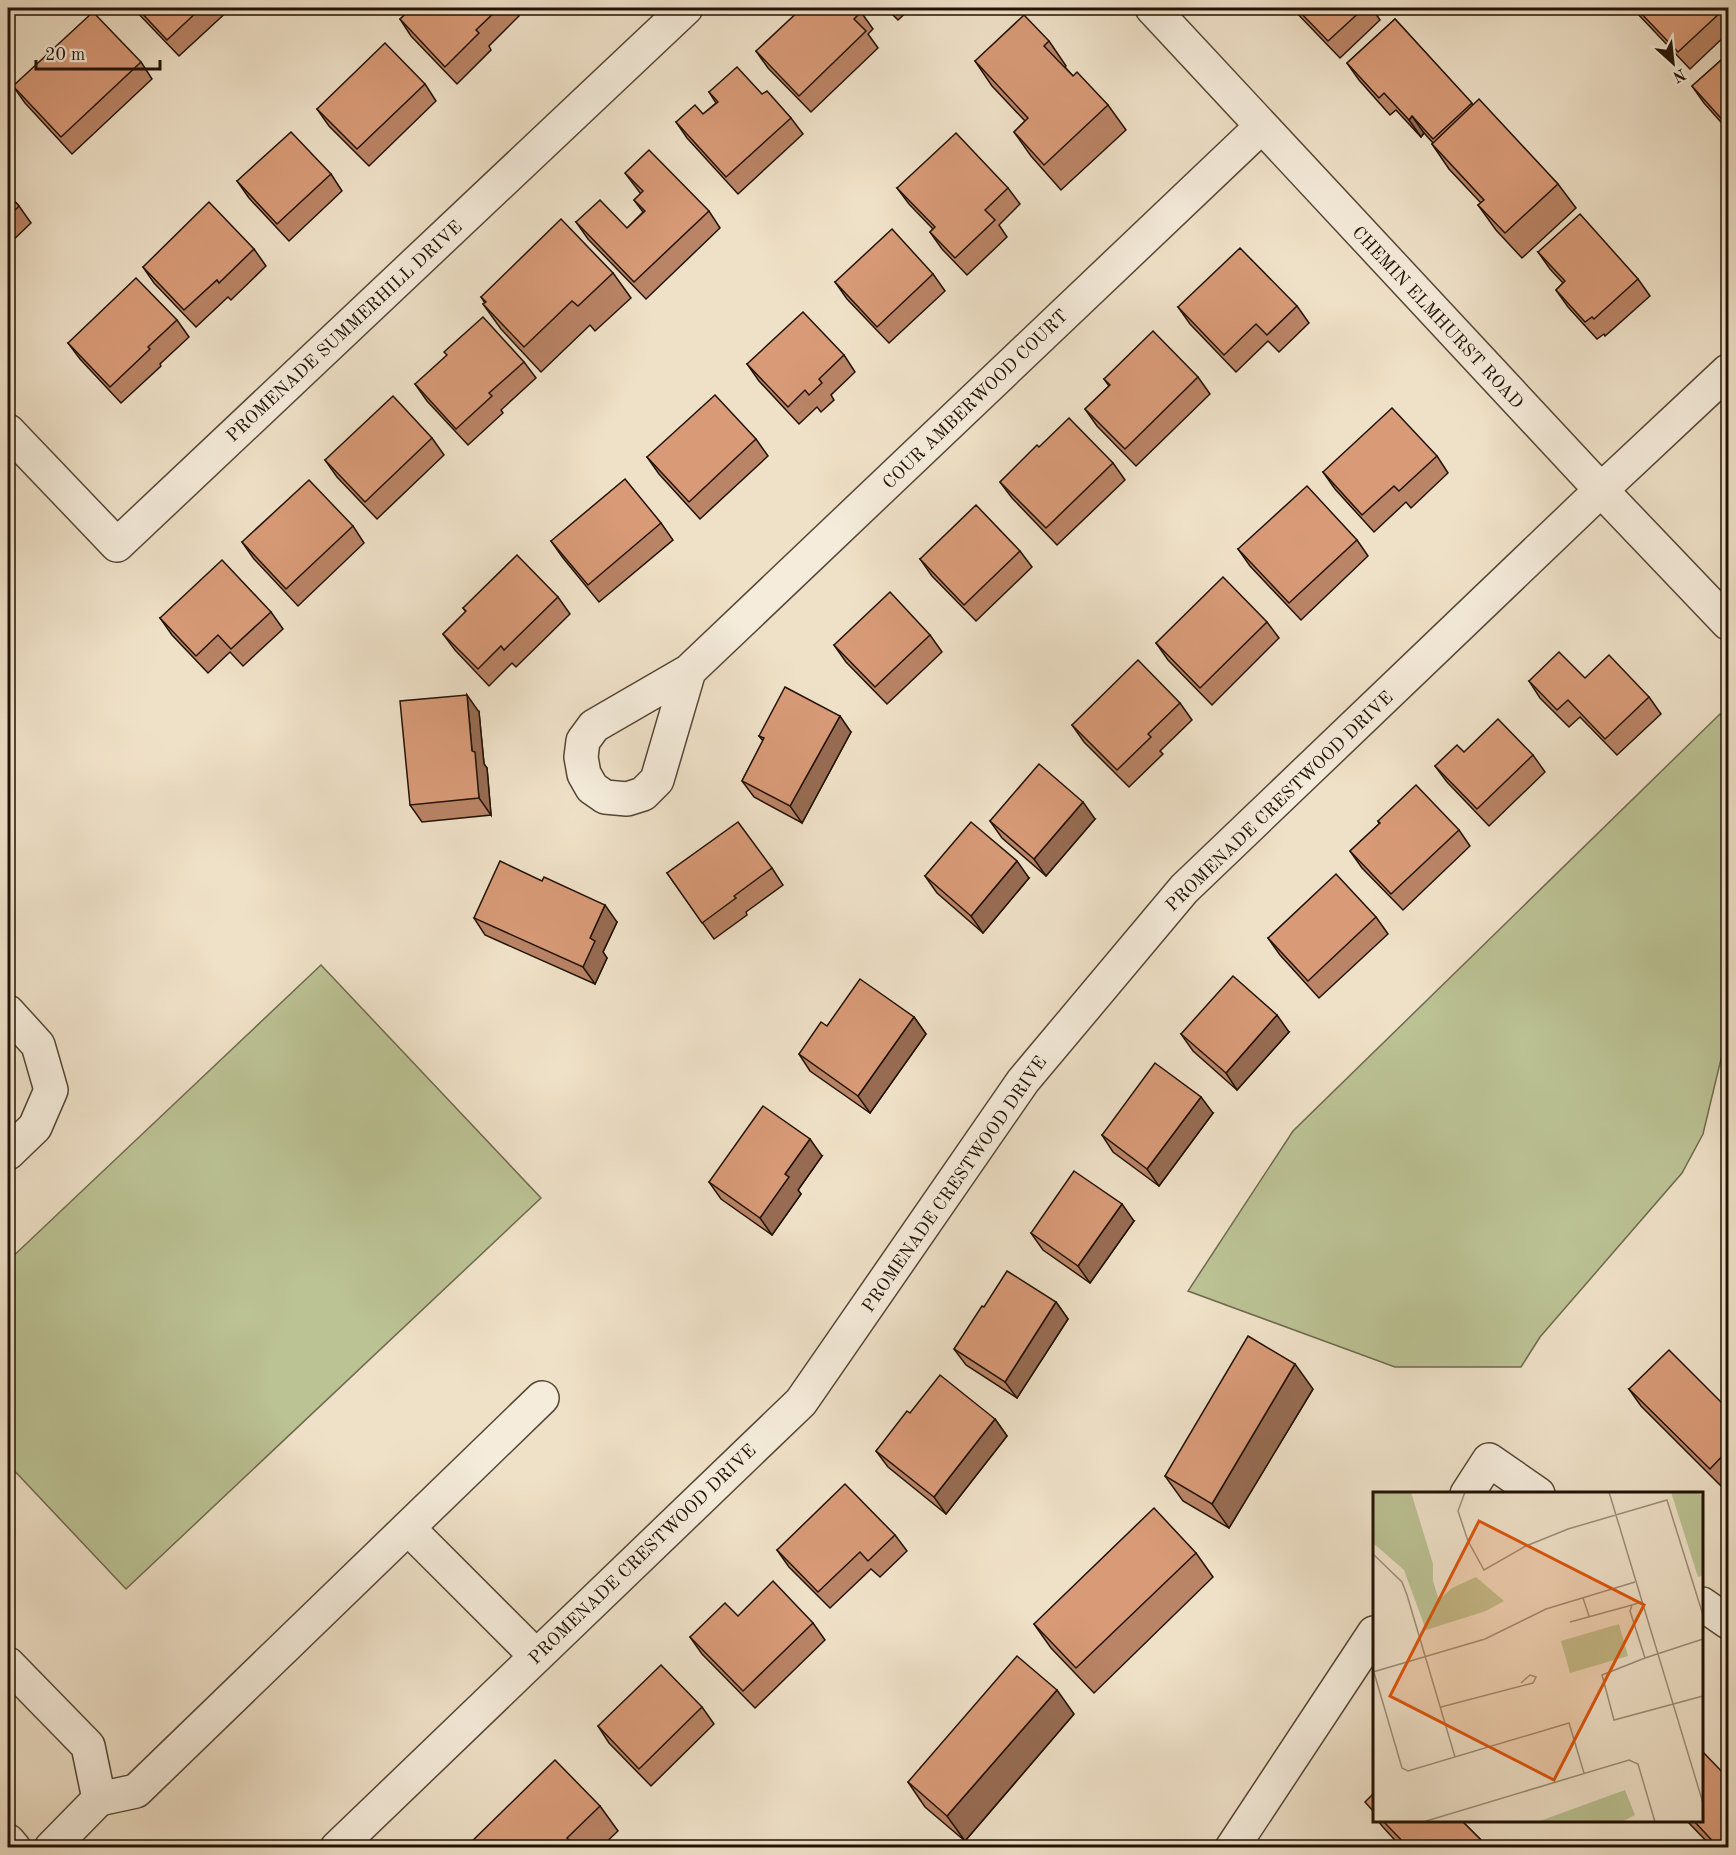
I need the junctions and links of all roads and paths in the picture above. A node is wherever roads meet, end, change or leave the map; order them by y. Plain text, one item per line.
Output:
1 (686, 8) edge
2 (1152, 8) edge
3 (1261, 127) junction
4 (1728, 371) edge
5 (8, 431) edge
6 (1600, 490) junction
7 (1728, 622) edge
8 (689, 671) dead end
9 (8, 1012) edge
10 (8, 1154) edge
11 (542, 1398) dead end
12 (1468, 1492) edge
13 (1535, 1492) edge
14 (408, 1528) junction
15 (1703, 1605) edge
16 (1728, 1622) edge
17 (1373, 1636) edge
18 (536, 1656) junction
19 (8, 1664) edge
20 (99, 1799) junction
21 (8, 1841) edge
22 (14, 1848) edge
23 (51, 1848) edge
24 (337, 1848) edge
25 (1232, 1848) edge

1 - 5 street, PROMENADE SUMMERHILL DRIVE
2 - 3 street, CHEMIN ELMHURST ROAD
3 - 6 street, CHEMIN ELMHURST ROAD
3 - 8 street, COUR AMBERWOOD COURT
4 - 6 street, PROMENADE CRESTWOOD DRIVE
6 - 7 street, CHEMIN ELMHURST ROAD
6 - 18 street, PROMENADE CRESTWOOD DRIVE
9 - 10 street
11 - 14 street
12 - 13 street
14 - 18 street
14 - 20 street
15 - 16 street
17 - 25 street
18 - 24 street, PROMENADE CRESTWOOD DRIVE
19 - 20 street
20 - 23 street
21 - 22 street

